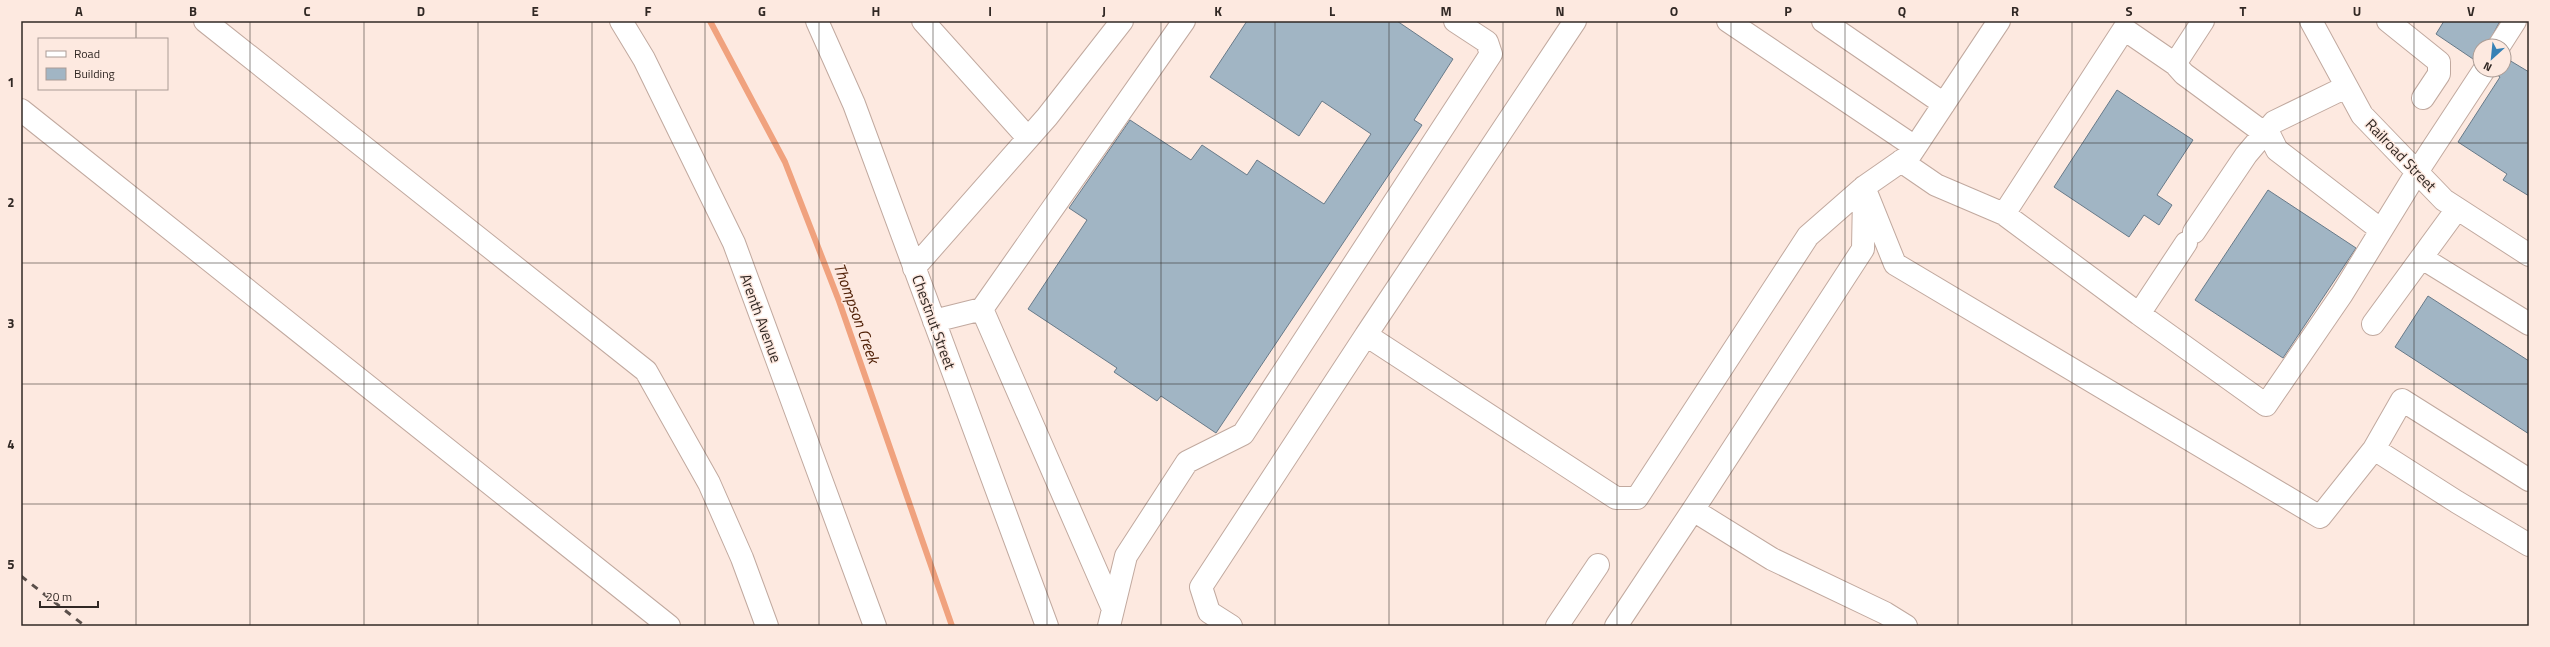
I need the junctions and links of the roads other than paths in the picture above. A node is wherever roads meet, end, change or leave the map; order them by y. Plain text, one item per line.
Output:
1 (205, 21) edge
2 (621, 21) edge
3 (817, 21) edge
4 (923, 21) edge
5 (1122, 21) edge
6 (1184, 21) edge
7 (1455, 21) edge
8 (1575, 21) edge
9 (1728, 21) edge
10 (1823, 21) edge
11 (1999, 21) edge
12 (2203, 21) edge
13 (2311, 21) edge
14 (2388, 21) edge
15 (2515, 21) edge
16 (2504, 38) edge
17 (2175, 64) junction
18 (2479, 78) edge
19 (2346, 87) junction
20 (2423, 98) dead end
21 (1944, 104) junction
22 (21, 110) edge
23 (2265, 132) junction
24 (1028, 138) junction
25 (1908, 154) junction
26 (2416, 172) junction
27 (1864, 187) junction
28 (2457, 208) junction
29 (2004, 214) junction
30 (2381, 230) junction
31 (2529, 255) edge
32 (2422, 258) junction
33 (914, 268) junction
34 (982, 310) junction
35 (2138, 314) junction
36 (934, 320) junction
37 (2373, 324) dead end
38 (2529, 324) edge
39 (1366, 335) junction
40 (2374, 449) junction
41 (2529, 480) edge
42 (1693, 510) junction
43 (2529, 545) edge
44 (1598, 565) dead end
45 (1111, 618) edge
46 (669, 626) edge
47 (767, 626) edge
48 (875, 626) edge
49 (1047, 626) edge
50 (1231, 626) edge
51 (1556, 626) edge
52 (1616, 626) edge
53 (1906, 626) edge

1 - 47 street
2 - 48 street, Arenth Avenue
3 - 33 street, Chestnut Street
4 - 24 street
5 - 24 street
6 - 34 street
7 - 45 street
8 - 39 street
9 - 25 street
10 - 21 street
11 - 21 street
12 - 17 street
13 - 19 street, Railroad Street
14 - 20 street
15 - 16 street
17 - 23 street
17 - 29 street
18 - 26 street
19 - 23 street
19 - 26 street, Railroad Street
21 - 25 street
22 - 46 street
23 - 30 street
23 - 35 street
24 - 33 street
25 - 27 street
25 - 29 street
26 - 28 street, Railroad Street
26 - 30 street
27 - 39 street
27 - 40 street
27 - 42 street
28 - 31 street, Railroad Street
28 - 32 street
29 - 35 street
30 - 35 street
32 - 37 street
32 - 38 street
33 - 36 street, Chestnut Street
34 - 36 street
34 - 45 street
36 - 49 street, Chestnut Street
39 - 50 street
40 - 41 street
40 - 43 street
42 - 52 street
42 - 53 street
44 - 51 street

